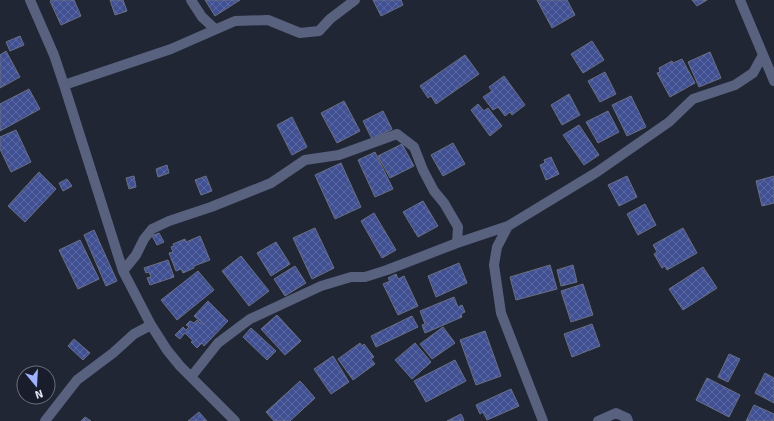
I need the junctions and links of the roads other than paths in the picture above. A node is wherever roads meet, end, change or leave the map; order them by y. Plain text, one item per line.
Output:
1 (30, 0) edge
2 (191, 0) edge
3 (354, 0) edge
4 (740, 0) edge
5 (215, 29) junction
6 (763, 55) junction
7 (774, 81) edge
8 (64, 85) junction
9 (508, 226) junction
10 (457, 243) junction
11 (122, 271) junction
12 (151, 325) junction
13 (191, 377) junction
14 (45, 421) edge
15 (235, 421) edge
16 (543, 421) edge
17 (598, 421) edge
18 (628, 421) edge

1 - 8 street
2 - 5 street
3 - 5 street
4 - 6 street
5 - 8 street
6 - 7 street
6 - 9 street
8 - 11 street
9 - 10 street
9 - 16 street
10 - 11 street
10 - 13 street
11 - 12 street
12 - 13 street
12 - 14 street
13 - 15 street
17 - 18 street

